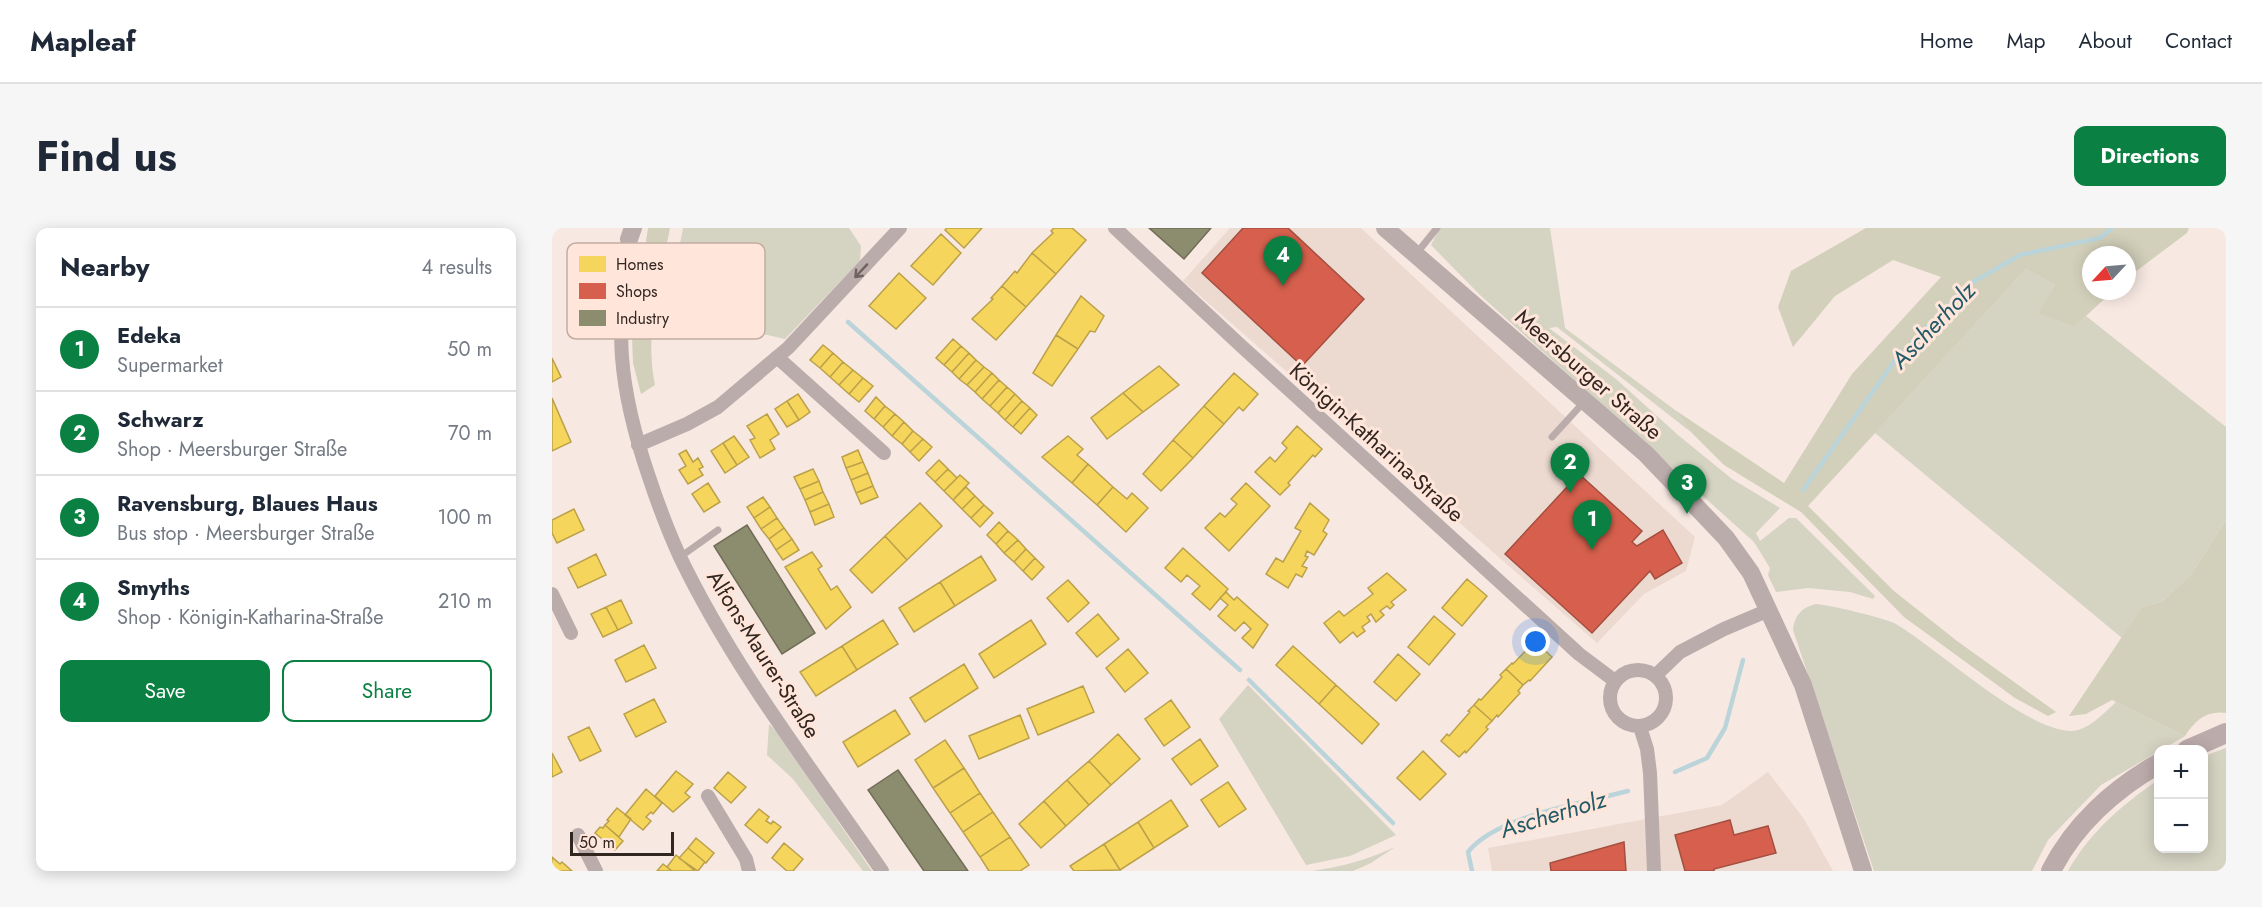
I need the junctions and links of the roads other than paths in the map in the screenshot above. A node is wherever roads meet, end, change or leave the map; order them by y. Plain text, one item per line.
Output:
1 (900, 228) edge
2 (1115, 228) edge
3 (1385, 228) edge
4 (1437, 228) edge
5 (1415, 255) junction
6 (621, 339) edge
7 (777, 357) junction
8 (1584, 402) junction
9 (1552, 437) dead end
10 (638, 445) junction
11 (885, 453) dead end
12 (718, 530) dead end
13 (680, 557) junction
14 (552, 594) edge
15 (1769, 610) junction
16 (571, 633) dead end
17 (1656, 675) junction
18 (1615, 681) junction
19 (1640, 726) junction
20 (2226, 733) edge
21 (2198, 745) edge
22 (2154, 767) edge
23 (708, 796) dead end
24 (578, 836) dead end
25 (596, 871) edge
26 (748, 871) edge
27 (882, 871) edge
28 (1654, 871) edge
29 (1863, 871) edge
30 (2051, 871) edge

1 -> 7 street
2 - 18 street, Königin-Katharina-Straße
3 - 5 street, Meersburger Straße
4 - 5 lane
5 - 8 street, Meersburger Straße
6 - 10 street, Alfons-Maurer-Straße
7 - 10 street
7 - 11 street
8 - 9 lane
8 - 15 street, Meersburger Straße
10 - 13 street, Alfons-Maurer-Straße
12 - 13 lane
13 - 27 street, Alfons-Maurer-Straße
14 - 16 street
15 - 17 street
15 - 29 street, Meersburger Straße
17 - 18 street
17 - 19 street
18 - 19 street
19 - 28 street
20 - 21 main road
22 - 30 main road
23 - 26 street
24 - 25 street

